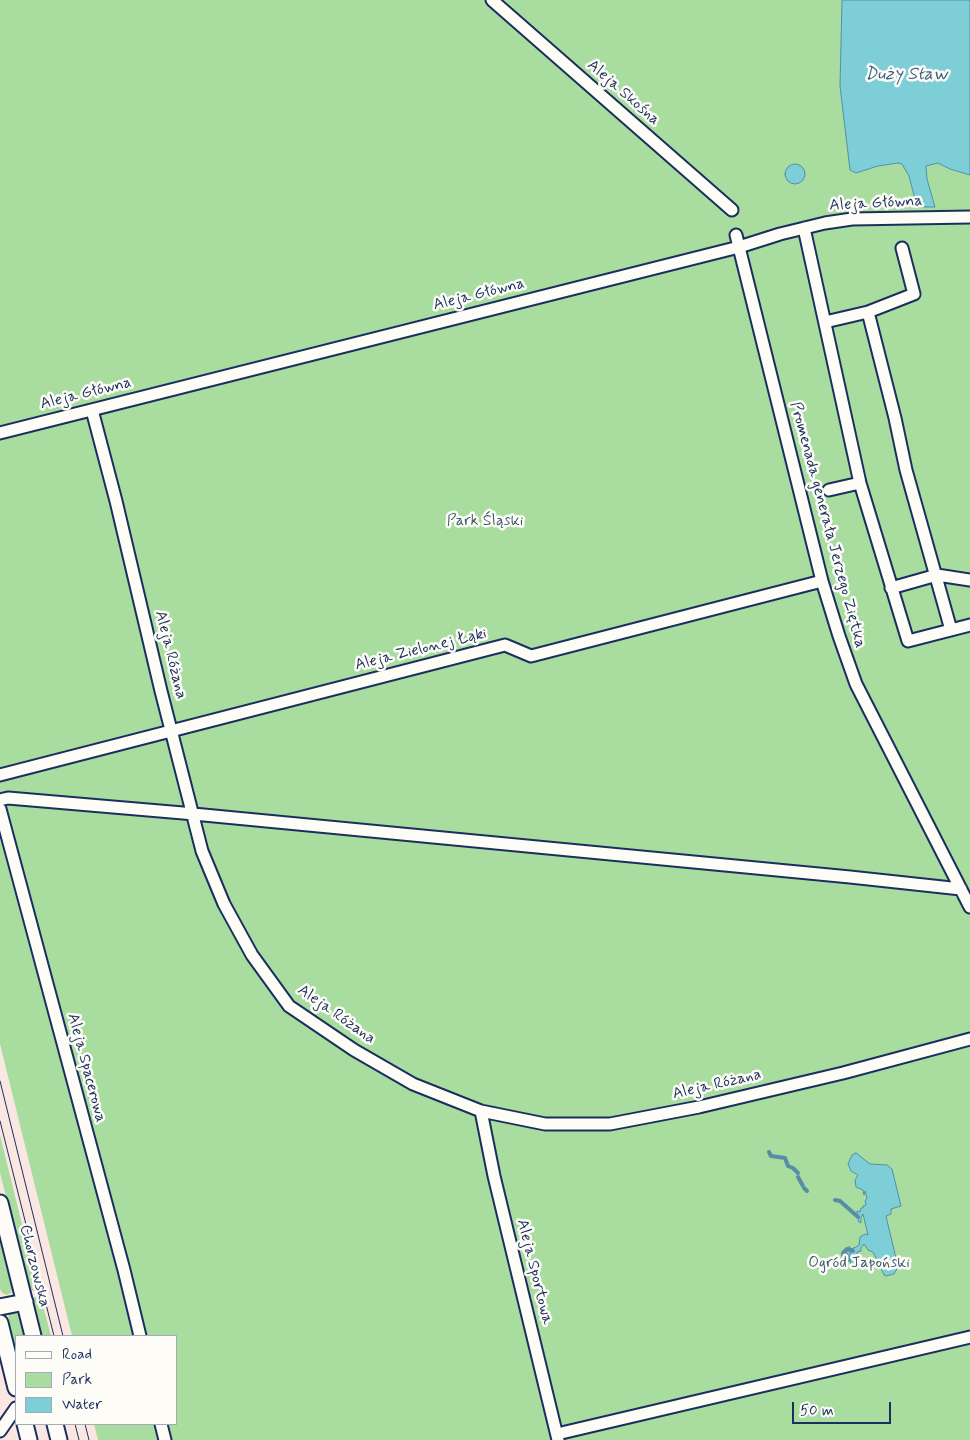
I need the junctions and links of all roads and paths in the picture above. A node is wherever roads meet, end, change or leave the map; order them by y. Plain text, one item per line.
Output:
1 (492, 0) edge
2 (732, 210) dead end
3 (970, 217) edge
4 (804, 228) junction
5 (736, 235) dead end
6 (739, 247) junction
7 (902, 248) dead end
8 (868, 312) junction
9 (825, 322) junction
10 (92, 410) junction
11 (0, 433) edge
12 (860, 483) junction
13 (828, 490) dead end
14 (936, 575) junction
15 (970, 580) edge
16 (822, 581) junction
17 (891, 588) junction
18 (970, 625) edge
19 (951, 630) junction
20 (172, 730) junction
21 (0, 775) edge
22 (0, 800) edge
23 (0, 809) edge
24 (193, 815) junction
25 (961, 889) junction
26 (970, 907) edge
27 (970, 1039) edge
28 (482, 1111) junction
29 (0, 1203) edge
30 (25, 1302) junction
31 (0, 1307) edge
32 (0, 1323) edge
33 (33, 1335) edge
34 (140, 1335) edge
35 (970, 1337) edge
36 (15, 1384) edge
37 (15, 1409) edge
38 (25, 1425) edge
39 (55, 1425) edge
40 (161, 1425) edge
41 (0, 1431) edge
42 (558, 1437) edge
43 (29, 1440) edge
44 (59, 1440) edge
45 (165, 1440) edge

1 - 2 street, Aleja Skośna
3 - 4 street, Aleja Główna
4 - 6 street, Aleja Główna
4 - 9 street
5 - 6 street, Promenada generała Jerzego Ziętka
6 - 10 street, Aleja Główna
6 - 16 street, Promenada generała Jerzego Ziętka
7 - 8 street
8 - 9 street
8 - 14 street
9 - 12 street
10 - 11 street, Aleja Główna
10 - 20 street, Aleja Różana
12 - 13 street
12 - 17 street
14 - 15 street
14 - 17 street
14 - 19 street
16 - 20 street, Aleja Zielonej Łąki
16 - 25 street, Promenada generała Jerzego Ziętka
17 - 19 street
18 - 19 street
20 - 21 street, Aleja Zielonej Łąki
20 - 24 street, Aleja Różana
22 - 24 street
23 - 34 street, Aleja Spacerowa
24 - 25 street
24 - 28 street, Aleja Różana
25 - 26 street, Promenada generała Jerzego Ziętka
27 - 28 street, Aleja Różana
28 - 42 street, Aleja Sportowa
29 - 30 main road, Chorzowska
30 - 31 main road
30 - 33 main road, Chorzowska
32 - 36 main road
35 - 42 street
37 - 41 street
38 - 43 main road
39 - 44 main road
40 - 45 street

